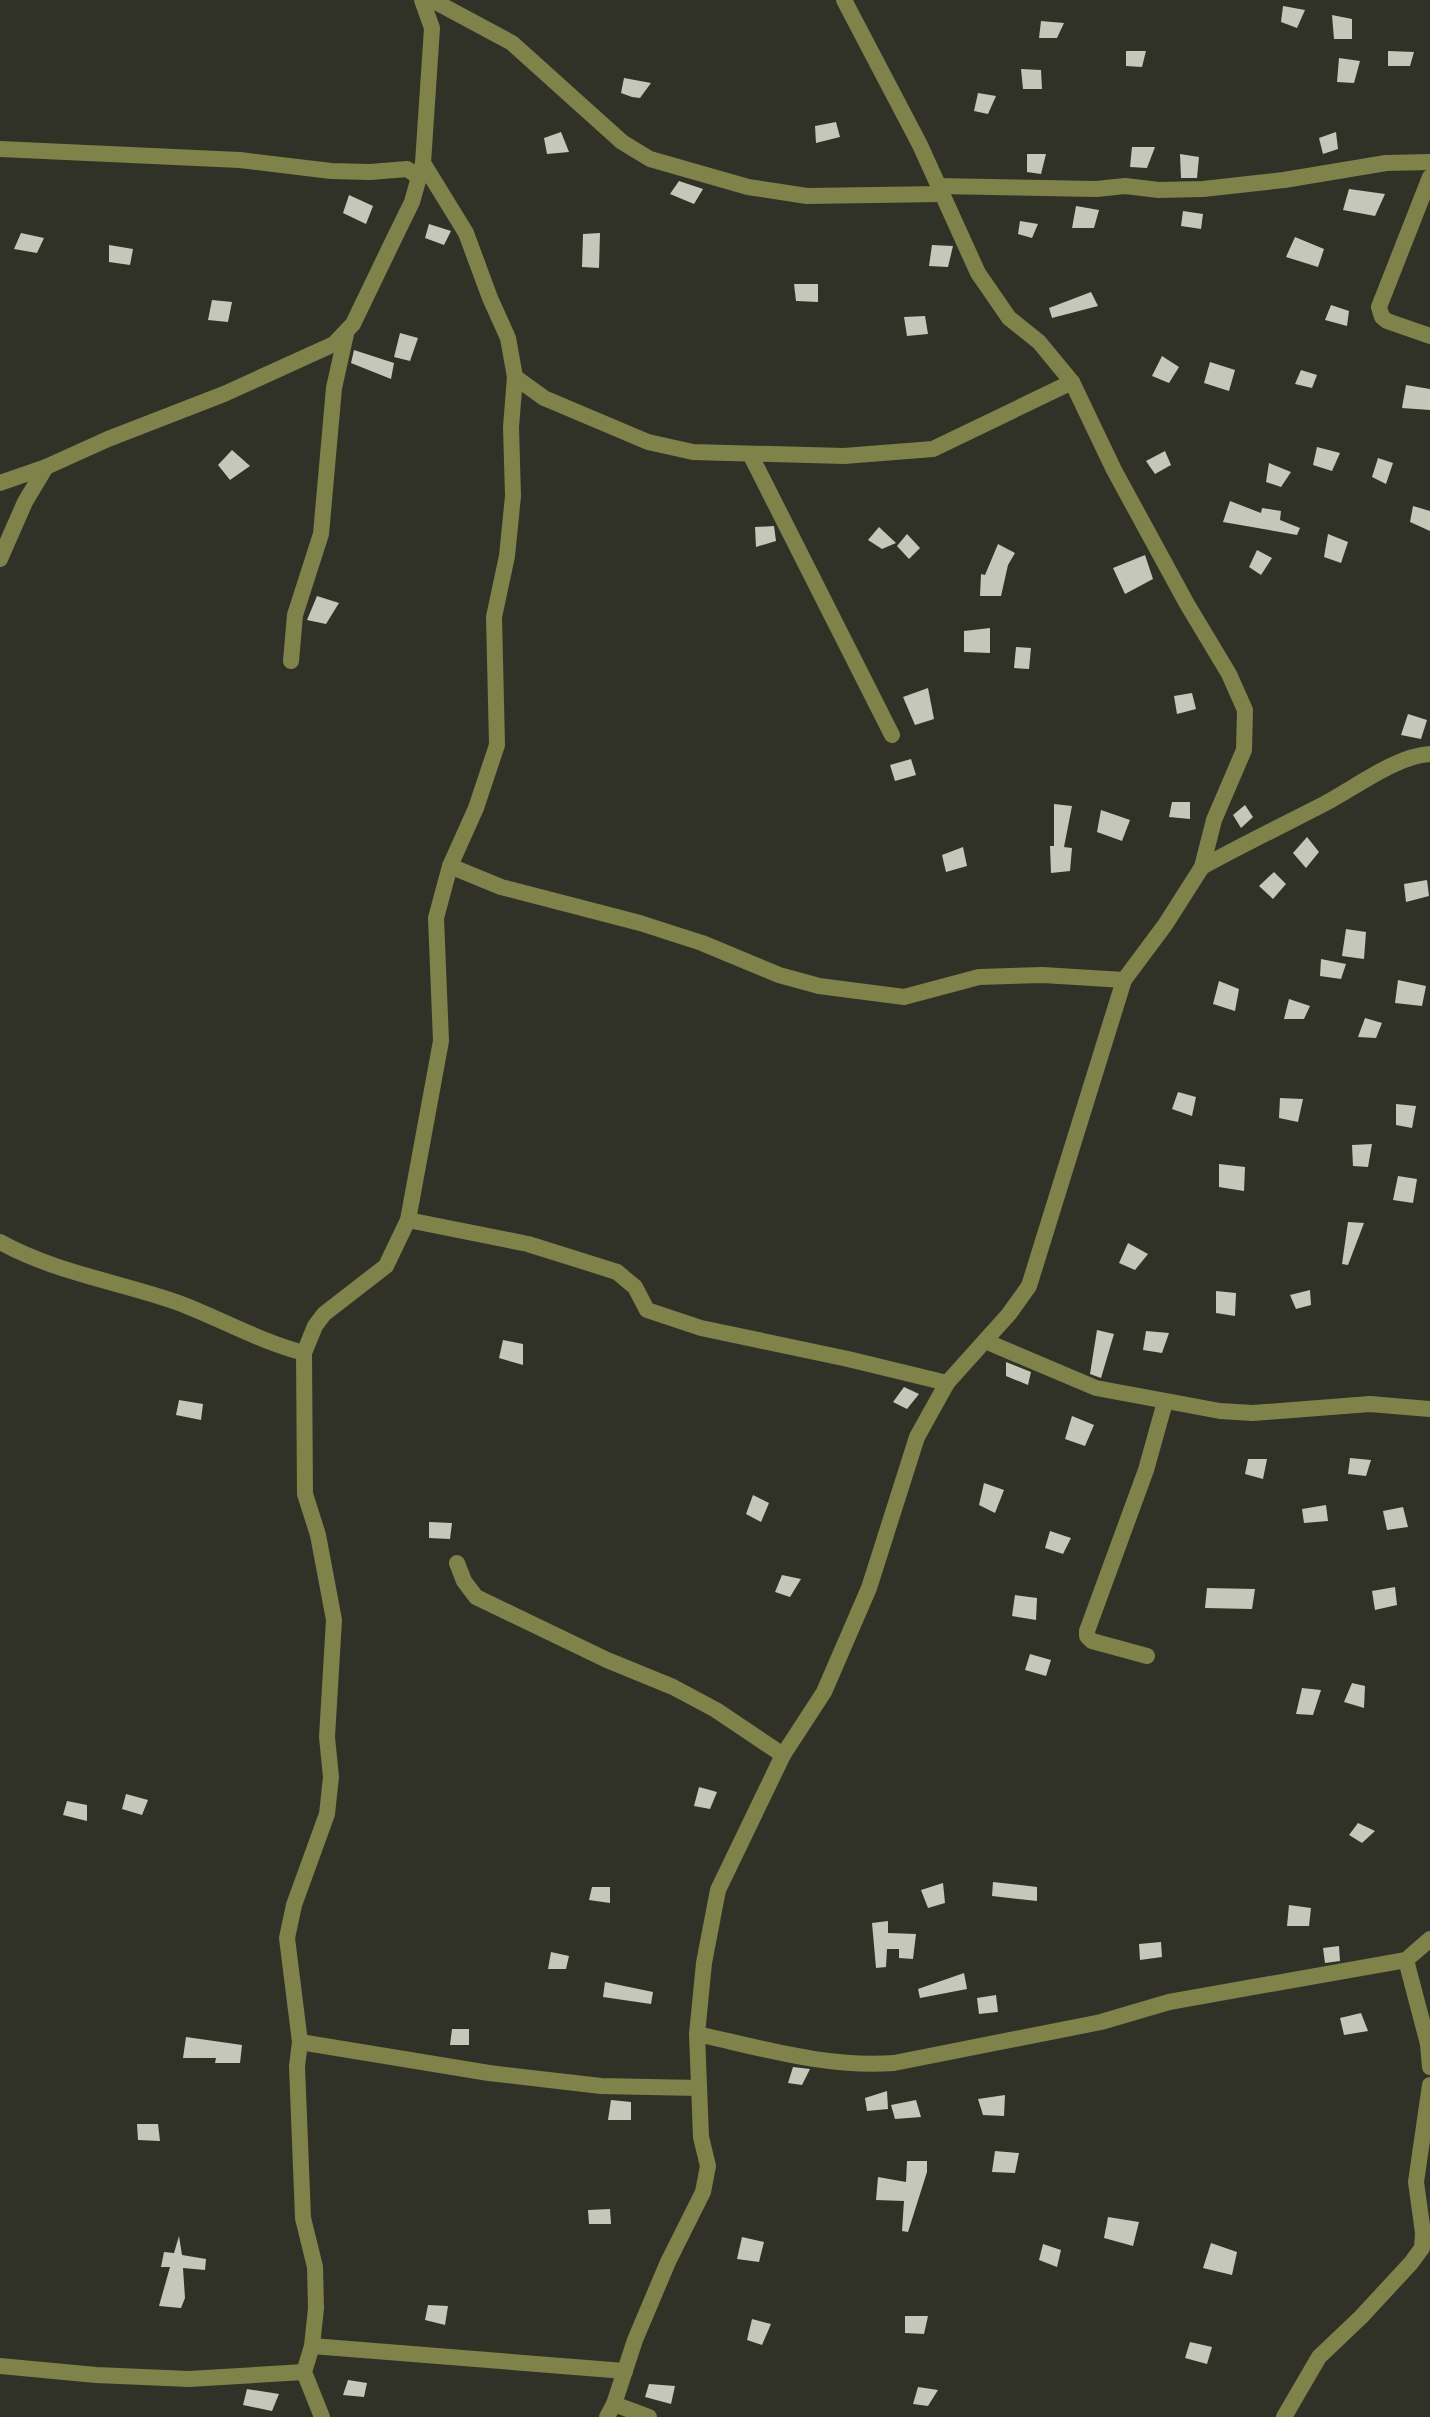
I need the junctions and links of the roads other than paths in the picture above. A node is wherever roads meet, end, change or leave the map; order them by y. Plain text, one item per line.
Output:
1 (422, 0) edge
2 (432, 0) edge
3 (844, 0) edge
4 (0, 149) edge
5 (1430, 162) edge
6 (422, 170) junction
7 (1430, 177) edge
8 (940, 190) junction
9 (346, 334) junction
10 (1430, 336) edge
11 (515, 377) junction
12 (1072, 382) junction
13 (750, 454) junction
14 (46, 467) junction
15 (0, 483) edge
16 (0, 559) edge
17 (291, 661) dead end
18 (892, 735) dead end
19 (1430, 754) edge
20 (450, 866) junction
21 (1202, 867) junction
22 (1124, 980) junction
23 (408, 1220) junction
24 (0, 1242) edge
25 (985, 1341) junction
26 (304, 1353) junction
27 (947, 1383) junction
28 (1165, 1402) junction
29 (1430, 1409) edge
30 (457, 1563) dead end
31 (1147, 1656) dead end
32 (783, 1755) junction
33 (1430, 1939) edge
34 (1406, 1960) junction
35 (697, 2034) junction
36 (300, 2042) junction
37 (1430, 2067) edge
38 (1430, 2085) edge
39 (699, 2088) junction
40 (312, 2346) junction
41 (0, 2366) edge
42 (625, 2371) junction
43 (304, 2372) junction
44 (611, 2411) edge
45 (322, 2417) edge
46 (649, 2417) edge
47 (1284, 2417) edge

1 - 6 street
2 - 8 street
3 - 8 street
4 - 6 street
5 - 8 street
6 - 9 street
6 - 11 street
7 - 10 street
8 - 12 street
9 - 14 street
9 - 17 street
11 - 13 street
11 - 20 street
12 - 13 street
12 - 21 street
13 - 18 street
14 - 15 street
14 - 16 street
19 - 21 street
20 - 22 street
20 - 23 street
21 - 22 street
22 - 25 street
23 - 26 street
23 - 27 street
24 - 26 street
25 - 27 street
25 - 28 street
26 - 36 street
27 - 32 street
28 - 29 street
28 - 31 street
30 - 32 street
32 - 35 street
33 - 34 street
34 - 35 street
34 - 37 street
35 - 39 street
36 - 39 street
36 - 40 street
38 - 47 street
39 - 42 street
40 - 42 street
40 - 43 street
41 - 43 street
42 - 44 street
43 - 45 street
44 - 46 street

